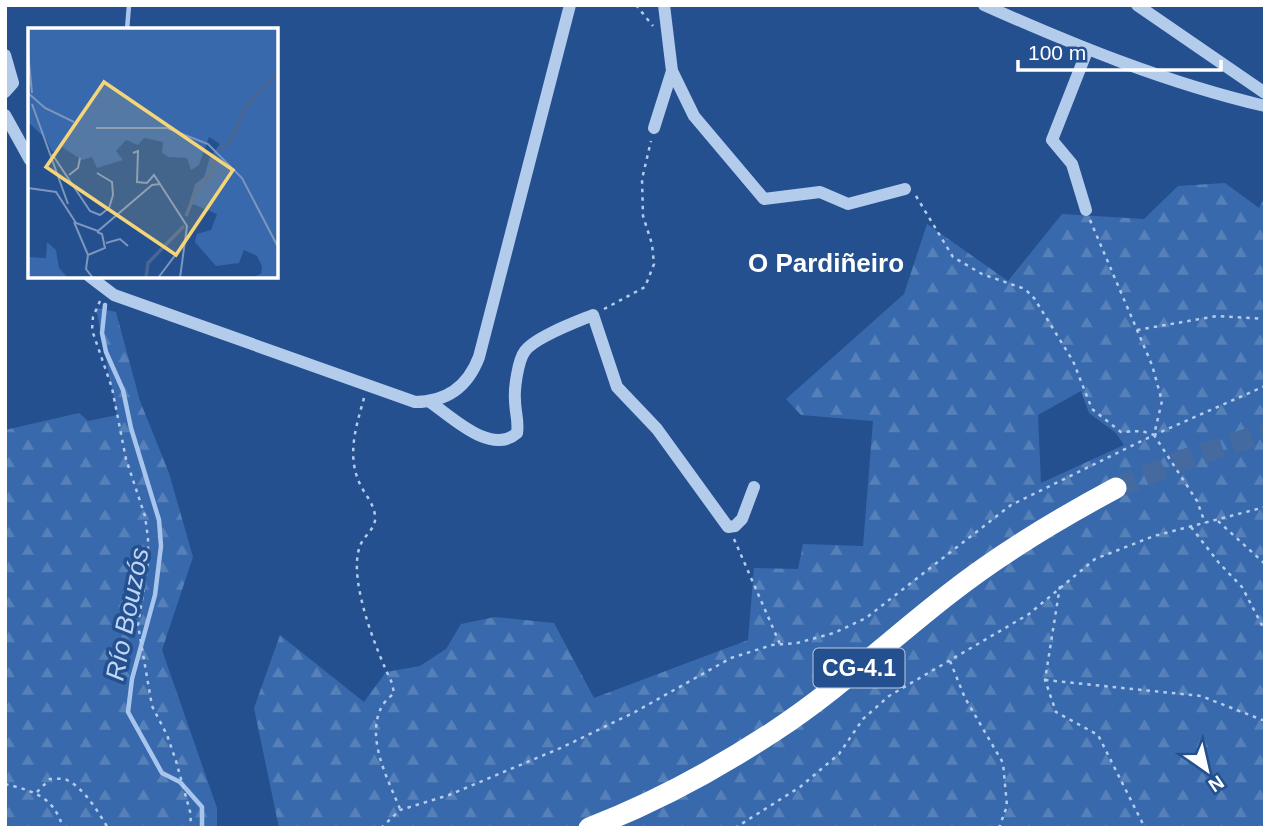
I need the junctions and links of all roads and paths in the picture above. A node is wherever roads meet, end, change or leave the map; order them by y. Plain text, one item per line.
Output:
1 (570, 5) edge
2 (664, 5) edge
3 (984, 5) edge
4 (1137, 5) edge
5 (1087, 51) junction
6 (5, 55) edge
7 (672, 71) junction
8 (5, 92) edge
9 (1265, 93) edge
10 (1265, 106) edge
11 (5, 114) edge
12 (654, 128) joint
13 (28, 156) edge
14 (905, 189) joint
15 (1086, 210) joint
16 (92, 278) edge
17 (107, 290) junction
18 (593, 315) junction
19 (1265, 319) edge
20 (1137, 330) junction
21 (368, 385) junction
22 (1265, 386) edge
23 (430, 402) junction
24 (1154, 435) junction
25 (754, 487) dead end
26 (1116, 488) tunnel mouth
27 (1264, 508) edge
28 (1217, 520) junction
29 (1205, 523) junction
30 (728, 527) junction
31 (1191, 527) junction
32 (1265, 564) edge
33 (1060, 586) junction
34 (1265, 631) edge
35 (780, 644) junction
36 (950, 661) junction
37 (1045, 680) junction
38 (1265, 721) edge
39 (5, 784) edge
40 (37, 792) junction
41 (400, 810) junction
42 (64, 828) edge
43 (108, 828) edge
44 (190, 828) edge
45 (381, 828) edge
46 (589, 828) edge
47 (735, 828) edge
48 (999, 828) edge
49 (1145, 828) edge

1 - 23 street
2 - 7 street
3 - 5 street
4 - 9 street
5 - 10 street
5 - 15 street
6 - 8 street
7 - 12 street
7 - 14 street
11 - 13 street
12 - 18 path
14 - 24 path
15 - 20 path
16 - 17 street
17 - 21 street
17 - 44 path
18 - 23 street
18 - 30 street
19 - 20 path
20 - 24 path
21 - 23 street
21 - 41 path
22 - 24 path
24 - 29 path
24 - 35 path
25 - 30 street
26 - 46 highway, CG-4.1
27 - 28 path
28 - 29 path
28 - 32 path
29 - 31 path
30 - 35 path
31 - 33 path
31 - 34 path
33 - 36 path
33 - 37 path
35 - 41 path
36 - 47 path
36 - 48 path
37 - 38 path
37 - 49 path
39 - 40 path
40 - 42 path
40 - 43 path
41 - 45 path

